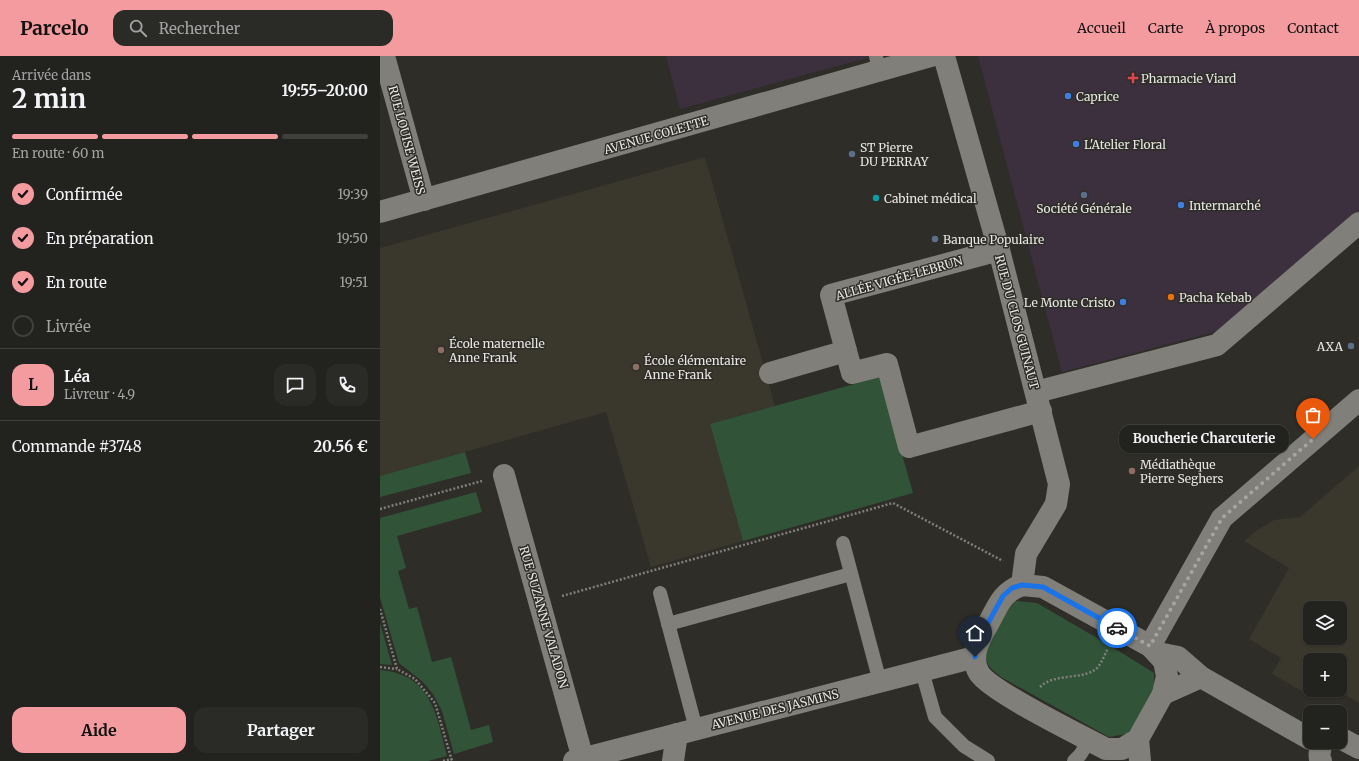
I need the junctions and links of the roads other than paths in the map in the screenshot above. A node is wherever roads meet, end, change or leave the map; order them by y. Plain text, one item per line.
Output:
1 (384, 56) edge
2 (931, 56) edge
3 (944, 56) edge
4 (877, 64) edge
5 (424, 200) junction
6 (380, 212) edge
7 (1359, 223) edge
8 (998, 250) junction
9 (846, 351) junction
10 (770, 373) dead end
11 (1359, 400) edge
12 (1038, 402) junction
13 (504, 475) road end
14 (843, 543) dead end
15 (851, 574) junction
16 (1022, 585) junction
17 (660, 593) dead end
18 (668, 624) junction
19 (1154, 650) junction
20 (975, 657) junction
21 (922, 671) junction
22 (1201, 677) junction
23 (880, 682) junction
24 (1163, 694) junction
25 (686, 732) junction
26 (1303, 733) edge
27 (1138, 739) junction
28 (1347, 747) edge
29 (1359, 748) edge
30 (1105, 750) edge
31 (579, 760) edge
32 (673, 761) edge
33 (988, 761) edge
34 (1074, 761) edge
35 (1140, 761) edge

1 - 5 street, RUE LOUISE WEISS
2 - 4 street, AVENUE COLETTE
3 - 8 street, RUE DU CLOS GUINAUT
4 - 5 street, AVENUE COLETTE
5 - 6 street, AVENUE COLETTE
7 - 12 street
8 - 9 street, ALLÉE VIGÉE-LEBRUN
8 - 12 street, RUE DU CLOS GUINAUT
9 - 10 street
9 - 12 street, ALLÉE VIGÉE-LEBRUN
11 - 19 street
12 - 16 street, RUE DU CLOS GUINAUT
13 - 31 street, RUE SUZANNE VALADON
14 - 15 lane
15 - 18 lane
15 - 23 lane
16 - 19 street
16 - 20 street
17 - 18 lane
18 - 25 lane
19 - 22 street
19 - 24 street
20 - 21 street, AVENUE DES JASMINS
20 - 30 street
21 - 23 street, AVENUE DES JASMINS
21 - 33 lane
22 - 24 street
22 - 26 street
23 - 25 street, AVENUE DES JASMINS
24 - 27 street
25 - 31 street, AVENUE DES JASMINS
25 - 32 street
27 - 30 street
27 - 35 street
28 - 29 street
30 - 34 lane

